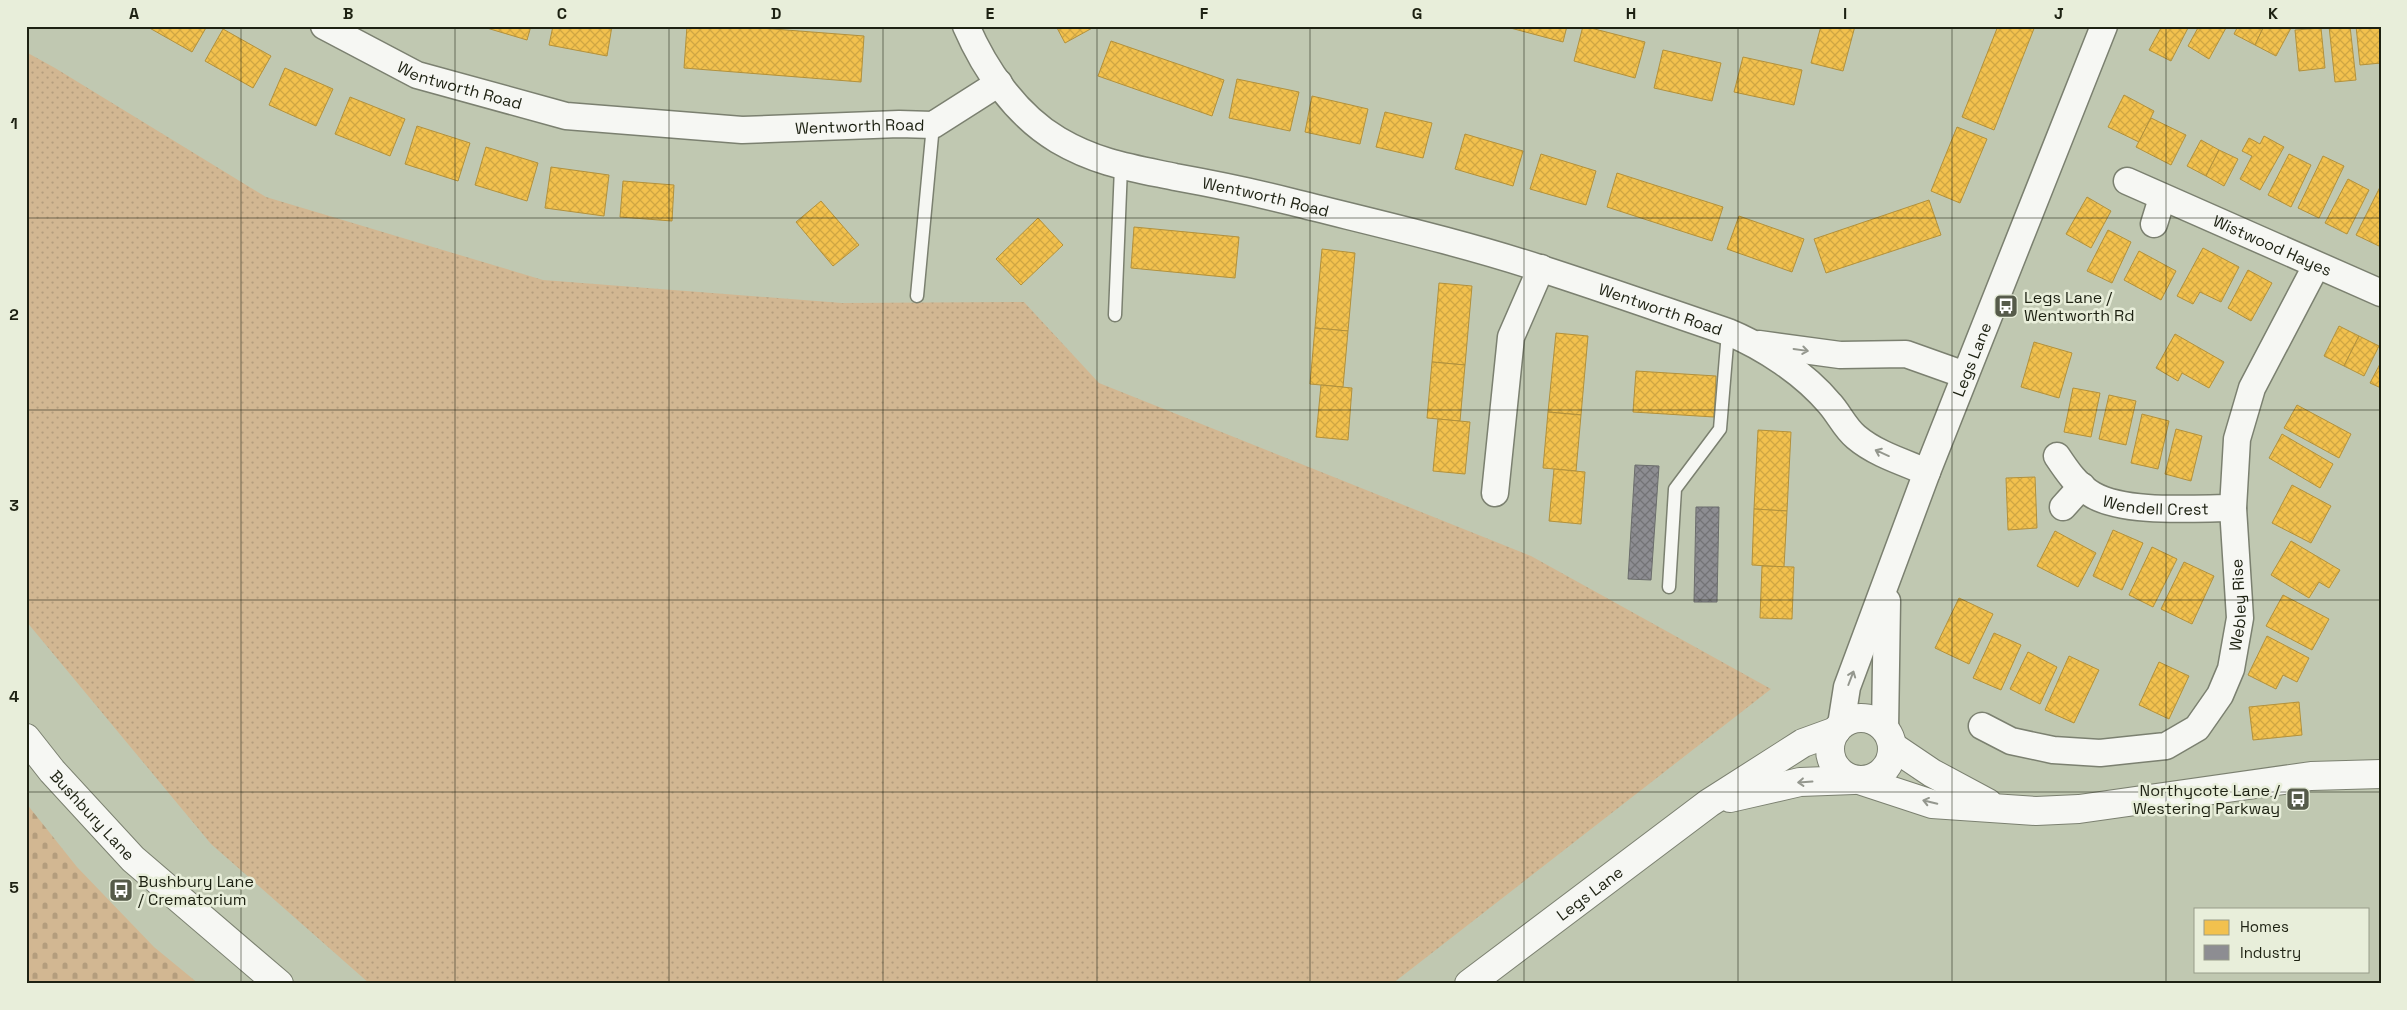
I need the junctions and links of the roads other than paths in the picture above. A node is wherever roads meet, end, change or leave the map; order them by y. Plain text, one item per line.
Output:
1 (324, 26) edge
2 (966, 26) edge
3 (2104, 26) edge
4 (999, 84) junction
5 (933, 125) junction
6 (1121, 167) junction
7 (2127, 181) dead end
8 (2162, 198) junction
9 (2154, 224) dead end
10 (2316, 266) junction
11 (1541, 268) junction
12 (2381, 293) edge
13 (917, 296) dead end
14 (1115, 315) dead end
15 (1728, 332) junction
16 (1753, 343) junction
17 (1965, 375) junction
18 (2057, 456) dead end
19 (1927, 472) junction
20 (2082, 486) junction
21 (1495, 493) dead end
22 (2063, 507) dead end
23 (2233, 508) junction
24 (1887, 582) junction
25 (1669, 587) dead end
26 (1982, 726) dead end
27 (1838, 728) junction
28 (1888, 737) junction
29 (27, 742) edge
30 (2381, 774) edge
31 (1858, 780) junction
32 (1709, 803) junction
33 (1995, 807) junction
34 (280, 984) edge
35 (1469, 984) edge

1 - 5 street, Wentworth Road
2 - 4 street
3 - 17 street, Legs Lane
4 - 5 street, Wentworth Road
4 - 6 street, Wentworth Road
5 - 13 lane
6 - 11 street, Wentworth Road
6 - 14 lane
7 - 8 street, Wistwood Hayes
8 - 9 street
8 - 10 street, Wistwood Hayes
10 - 12 street, Wistwood Hayes
10 - 23 street, Webley Rise
11 - 15 street, Wentworth Road
11 - 21 street
15 - 16 street, Wentworth Road
15 - 25 lane
16 -> 17 street, Wentworth Road
19 -> 16 street, Wentworth Road
17 - 19 street, Legs Lane
18 - 20 street, Wendell Crest
19 - 24 street, Legs Lane
20 - 22 street, Wendell Crest
20 - 23 street, Wendell Crest
23 - 26 street, Webley Rise
27 -> 24 street, Legs Lane
24 - 28 street, Legs Lane
27 - 28 street
27 - 31 street
27 - 32 street, Legs Lane
28 - 31 street
28 - 33 street
29 - 34 street, Bushbury Lane
30 - 33 street
31 -> 32 street, Legs Lane
33 -> 31 street
32 - 35 street, Legs Lane

